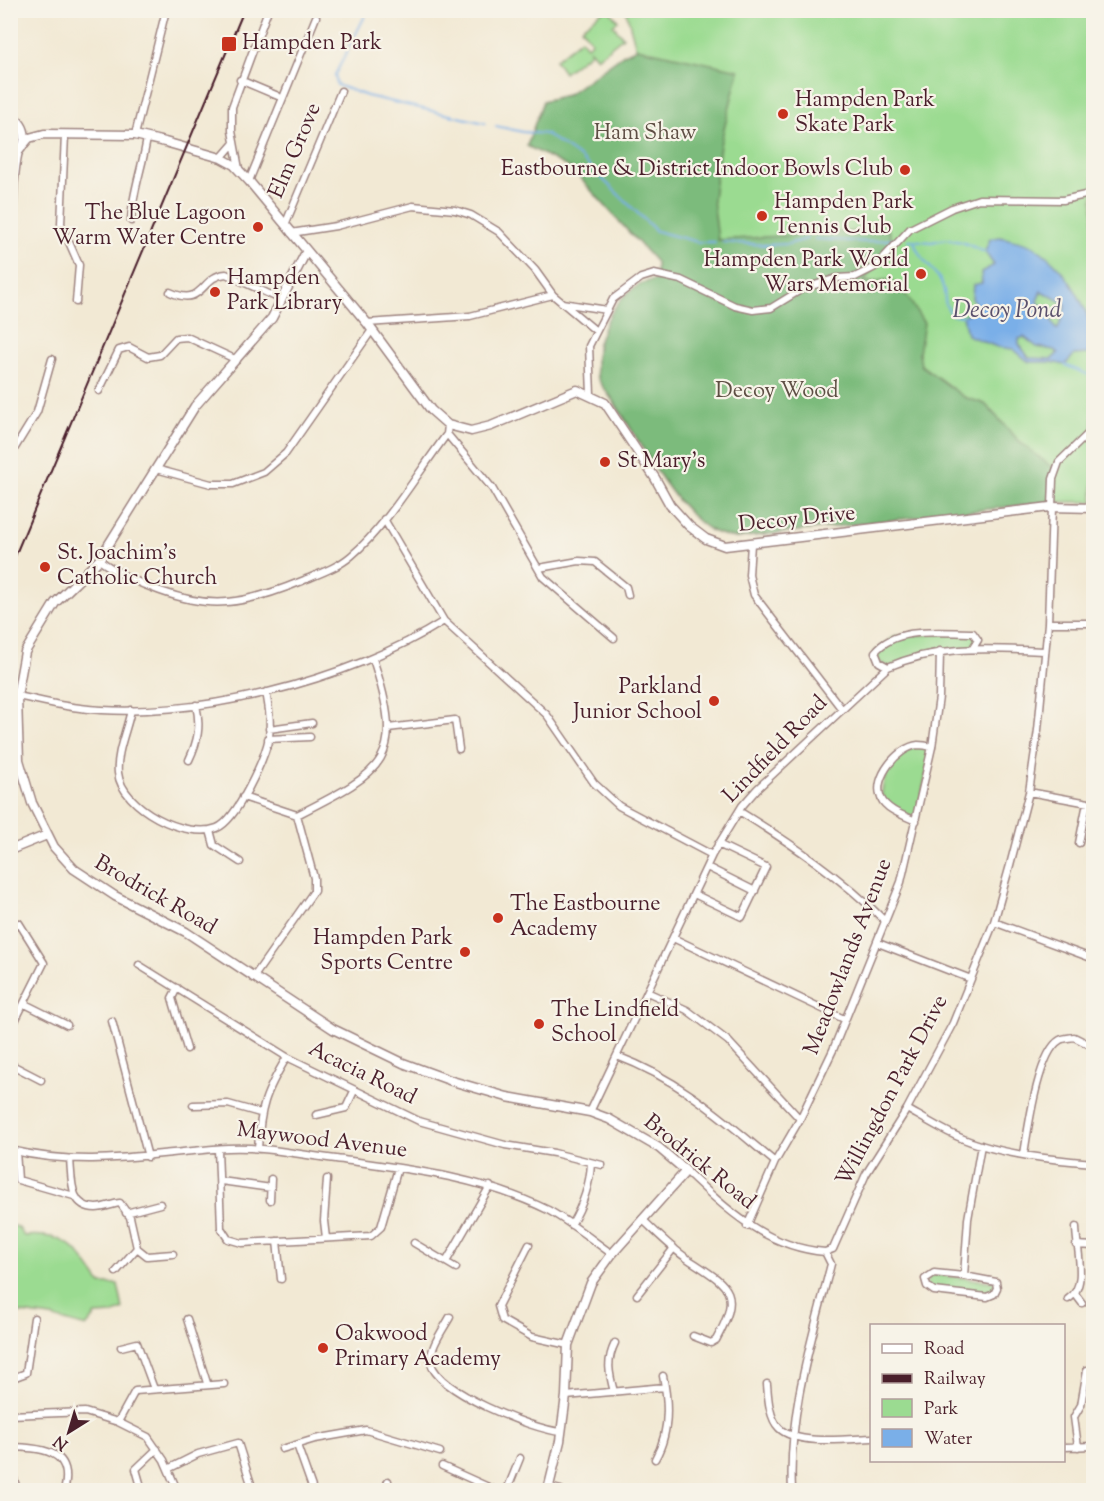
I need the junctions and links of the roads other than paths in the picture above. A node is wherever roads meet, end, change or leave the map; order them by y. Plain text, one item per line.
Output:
1 (166, 10) edge
2 (268, 10) edge
3 (316, 18) dead end
4 (240, 80) junction
5 (341, 91) dead end
6 (278, 96) dead end
7 (11, 115) edge
8 (19, 121) junction
9 (44, 134) junction
10 (65, 135) junction
11 (135, 135) junction
12 (147, 138) junction
13 (234, 142) junction
14 (22, 147) junction
15 (10, 157) edge
16 (221, 158) junction
17 (239, 170) junction
18 (10, 176) edge
19 (249, 181) junction
20 (15, 185) junction
21 (1094, 194) edge
22 (131, 221) dead end
23 (285, 225) junction
24 (291, 233) junction
25 (306, 252) junction
26 (10, 276) edge
27 (170, 292) dead end
28 (553, 295) junction
29 (282, 300) junction
30 (76, 302) dead end
31 (561, 303) junction
32 (607, 310) junction
33 (370, 326) junction
34 (596, 331) junction
35 (52, 359) dead end
36 (237, 360) junction
37 (99, 391) dead end
38 (591, 394) junction
39 (1094, 428) edge
40 (448, 430) junction
41 (10, 456) edge
42 (156, 469) junction
43 (1050, 507) junction
44 (1094, 508) edge
45 (384, 519) junction
46 (751, 544) junction
47 (99, 560) junction
48 (539, 568) junction
49 (628, 595) dead end
50 (444, 621) junction
51 (1048, 623) junction
52 (1094, 623) edge
53 (614, 638) dead end
54 (973, 648) junction
55 (940, 651) junction
56 (1045, 651) junction
57 (373, 658) junction
58 (888, 667) junction
59 (266, 692) junction
60 (17, 696) junction
61 (196, 705) junction
62 (841, 708) junction
63 (131, 710) junction
64 (312, 723) dead end
65 (388, 728) junction
66 (269, 729) junction
67 (310, 737) dead end
68 (268, 739) junction
69 (932, 747) junction
70 (459, 749) dead end
71 (189, 760) dead end
72 (1029, 792) junction
73 (243, 797) junction
74 (1090, 804) edge
75 (739, 811) junction
76 (297, 815) junction
77 (916, 821) junction
78 (210, 830) junction
79 (47, 835) junction
80 (1079, 843) dead end
81 (718, 844) junction
82 (10, 850) edge
83 (712, 855) junction
84 (240, 862) dead end
85 (706, 867) junction
86 (755, 891) junction
87 (694, 894) junction
88 (885, 921) junction
89 (994, 922) junction
90 (10, 928) edge
91 (673, 938) junction
92 (878, 943) junction
93 (1094, 959) edge
94 (139, 965) dead end
95 (253, 978) junction
96 (971, 979) junction
97 (177, 988) junction
98 (647, 992) junction
99 (25, 1004) junction
100 (844, 1019) junction
101 (13, 1020) edge
102 (112, 1021) dead end
103 (67, 1025) dead end
104 (10, 1031) edge
105 (1094, 1047) edge
106 (187, 1049) dead end
107 (617, 1056) junction
108 (287, 1057) junction
109 (10, 1064) edge
110 (41, 1080) dead end
111 (354, 1091) junction
112 (194, 1104) dead end
113 (907, 1109) junction
114 (590, 1112) junction
115 (260, 1113) junction
116 (316, 1115) dead end
117 (800, 1119) junction
118 (981, 1145) junction
119 (218, 1149) junction
120 (258, 1149) junction
121 (13, 1150) edge
122 (1024, 1154) junction
123 (148, 1157) junction
124 (70, 1159) junction
125 (775, 1162) junction
126 (591, 1163) junction
127 (1094, 1163) edge
128 (602, 1165) dead end
129 (398, 1168) junction
130 (686, 1171) junction
131 (271, 1179) dead end
132 (327, 1179) dead end
133 (221, 1181) junction
134 (490, 1186) junction
135 (271, 1188) junction
136 (74, 1196) junction
137 (270, 1200) dead end
138 (160, 1204) dead end
139 (126, 1213) junction
140 (642, 1219) junction
141 (571, 1225) junction
142 (747, 1226) junction
143 (1076, 1227) dead end
144 (326, 1238) junction
145 (277, 1241) junction
146 (414, 1243) dead end
147 (529, 1245) dead end
148 (1076, 1245) junction
149 (1094, 1246) edge
150 (137, 1248) junction
151 (674, 1248) junction
152 (825, 1252) junction
153 (173, 1254) dead end
154 (612, 1254) junction
155 (446, 1262) junction
156 (456, 1268) dead end
157 (116, 1272) dead end
158 (964, 1276) junction
159 (281, 1279) dead end
160 (637, 1295) dead end
161 (1076, 1295) junction
162 (1068, 1299) dead end
163 (1082, 1303) dead end
164 (450, 1317) dead end
165 (34, 1318) dead end
166 (187, 1318) dead end
167 (693, 1336) dead end
168 (615, 1342) dead end
169 (711, 1343) junction
170 (568, 1345) junction
171 (121, 1347) dead end
172 (716, 1350) dead end
173 (1087, 1370) dead end
174 (663, 1376) dead end
175 (10, 1379) edge
176 (207, 1383) junction
177 (224, 1384) dead end
178 (767, 1384) dead end
179 (665, 1387) junction
180 (153, 1389) junction
181 (614, 1392) junction
182 (566, 1396) junction
183 (10, 1415) edge
184 (118, 1422) junction
185 (561, 1432) junction
186 (792, 1436) junction
187 (870, 1438) edge
188 (297, 1445) junction
189 (651, 1446) dead end
190 (1078, 1446) junction
191 (1094, 1446) edge
192 (10, 1447) edge
193 (1065, 1447) edge
194 (157, 1449) junction
195 (282, 1449) dead end
196 (660, 1451) junction
197 (440, 1452) dead end
198 (519, 1458) dead end
199 (656, 1459) dead end
200 (10, 1465) edge
201 (442, 1466) dead end
202 (168, 1469) junction
203 (388, 1481) dead end
204 (65, 1487) dead end
205 (548, 1489) edge
206 (17, 1491) edge
207 (142, 1491) edge
208 (177, 1491) edge
209 (253, 1491) edge
210 (313, 1491) edge
211 (385, 1491) edge
212 (495, 1491) edge
213 (507, 1491) edge
214 (561, 1491) edge
215 (792, 1491) edge

1 - 11 street
2 - 4 street
3 - 19 street
4 - 6 street
4 - 13 street
5 - 23 street, Elm Grove
7 - 8 street
8 - 9 street
8 - 14 street
9 - 10 street
9 - 14 street
10 - 11 street
10 - 30 street
11 - 12 street
12 - 16 street
12 - 22 street
13 - 16 street
13 - 17 street
14 - 15 street
14 - 20 street
16 - 17 street
17 - 19 street
18 - 20 street
19 - 23 street
20 - 26 street
21 - 32 street
23 - 24 street
24 - 25 street
24 - 28 street
25 - 29 street, Brodrick Road
25 - 33 street
27 - 29 street
28 - 31 street
28 - 33 street
29 - 36 street, Brodrick Road
31 - 32 street
31 - 34 street
32 - 34 street
33 - 40 street
33 - 42 street
34 - 38 street
35 - 41 street
36 - 37 street
36 - 42 street, Brodrick Road
38 - 40 street, Decoy Drive
38 - 46 street, Decoy Drive
39 - 43 street, Willingdon Park Drive
40 - 45 street
40 - 48 street
42 - 47 street, Brodrick Road
43 - 44 street, Decoy Drive
43 - 46 street, Decoy Drive
43 - 51 street, Willingdon Park Drive
45 - 47 street
45 - 50 street
46 - 62 street
47 - 60 street, Brodrick Road
48 - 49 street
48 - 53 street
50 - 57 street
50 - 83 street
51 - 52 street
51 - 56 street, Willingdon Park Drive
54 - 55 street, Lindfield Road
54 - 56 street, Lindfield Road
54 - 58 street
55 - 58 street, Lindfield Road
55 - 69 street, Meadowlands Avenue
56 - 72 street, Willingdon Park Drive
57 - 59 street
57 - 65 street
58 - 62 street, Lindfield Road
59 - 61 street
59 - 66 street
60 - 63 street
60 - 79 street, Brodrick Road
61 - 63 street
61 - 71 street
62 - 75 street, Lindfield Road
63 - 78 street
64 - 66 street
65 - 70 street
65 - 76 street
66 - 68 street
67 - 68 street
68 - 73 street
69 - 77 street, Meadowlands Avenue
69 - 77 street
72 - 74 street
72 - 89 street, Willingdon Park Drive
73 - 76 street
73 - 78 street
74 - 80 street
75 - 81 street, Lindfield Road
75 - 88 street
76 - 95 street
77 - 88 street, Meadowlands Avenue
78 - 84 street
79 - 82 street
79 - 95 street, Brodrick Road
81 - 83 street, Lindfield Road
81 - 86 street
83 - 85 street, Lindfield Road
85 - 86 street
85 - 87 street, Lindfield Road
86 - 87 street
87 - 91 street, Lindfield Road
88 - 92 street, Meadowlands Avenue
89 - 93 street
89 - 96 street, Willingdon Park Drive
90 - 99 street
91 - 98 street, Lindfield Road
91 - 100 street
92 - 96 street
92 - 100 street, Meadowlands Avenue
94 - 97 street, Acacia Road
95 - 114 street, Brodrick Road
96 - 113 street, Willingdon Park Drive
97 - 106 street
97 - 108 street, Acacia Road
98 - 107 street, Lindfield Road
98 - 117 street
99 - 101 street
99 - 103 street
100 - 117 street, Meadowlands Avenue
101 - 104 street
102 - 123 street
105 - 122 street
107 - 114 street, Lindfield Road
107 - 125 street
108 - 111 street, Acacia Road
108 - 115 street
109 - 110 street
111 - 116 street
111 - 126 street, Acacia Road
112 - 115 street
113 - 118 street
113 - 152 street, Willingdon Park Drive
114 - 130 street, Brodrick Road
115 - 120 street
117 - 125 street, Meadowlands Avenue
118 - 122 street
118 - 158 street
119 - 120 street, Maywood Avenue
119 - 123 street, Maywood Avenue
119 - 133 street
120 - 129 street, Maywood Avenue
121 - 124 street, Maywood Avenue
121 - 136 street
122 - 127 street
123 - 124 street, Maywood Avenue
124 - 136 street
125 - 142 street, Meadowlands Avenue
126 - 128 street, Acacia Road
126 - 141 street
129 - 134 street, Maywood Avenue
129 - 144 street
130 - 140 street
130 - 142 street, Brodrick Road
131 - 135 street
132 - 144 street
133 - 135 street
133 - 145 street
134 - 141 street, Maywood Avenue
134 - 155 street
135 - 137 street
136 - 139 street
138 - 139 street
139 - 150 street
140 - 151 street
140 - 154 street
141 - 154 street, Maywood Avenue
142 - 152 street, Brodrick Road
143 - 148 street
144 - 145 street
145 - 159 street
146 - 155 street
147 - 170 street
148 - 149 street
148 - 161 street
150 - 153 street
150 - 157 street
151 - 160 street
151 - 169 street
152 - 186 street
154 - 170 street
155 - 156 street
158 - 158 street
161 - 162 street
161 - 163 street
164 - 185 street
165 - 175 street
166 - 176 street
167 - 169 street
168 - 181 street
169 - 172 street
170 - 182 street
171 - 180 street
173 - 190 street
174 - 179 street
176 - 177 street
176 - 180 street
178 - 186 street
179 - 181 street
179 - 196 street
180 - 184 street
181 - 182 street
182 - 185 street
183 - 184 street
184 - 194 street
185 - 205 street
186 - 187 street
186 - 215 street
188 - 195 street
188 - 197 street
188 - 210 street
189 - 196 street
190 - 191 street
190 - 193 street
192 - 204 street
194 - 202 street
194 - 207 street
196 - 199 street
198 - 213 street
200 - 206 street
201 - 212 street
202 - 208 street
202 - 209 street
203 - 211 street
205 - 214 street

